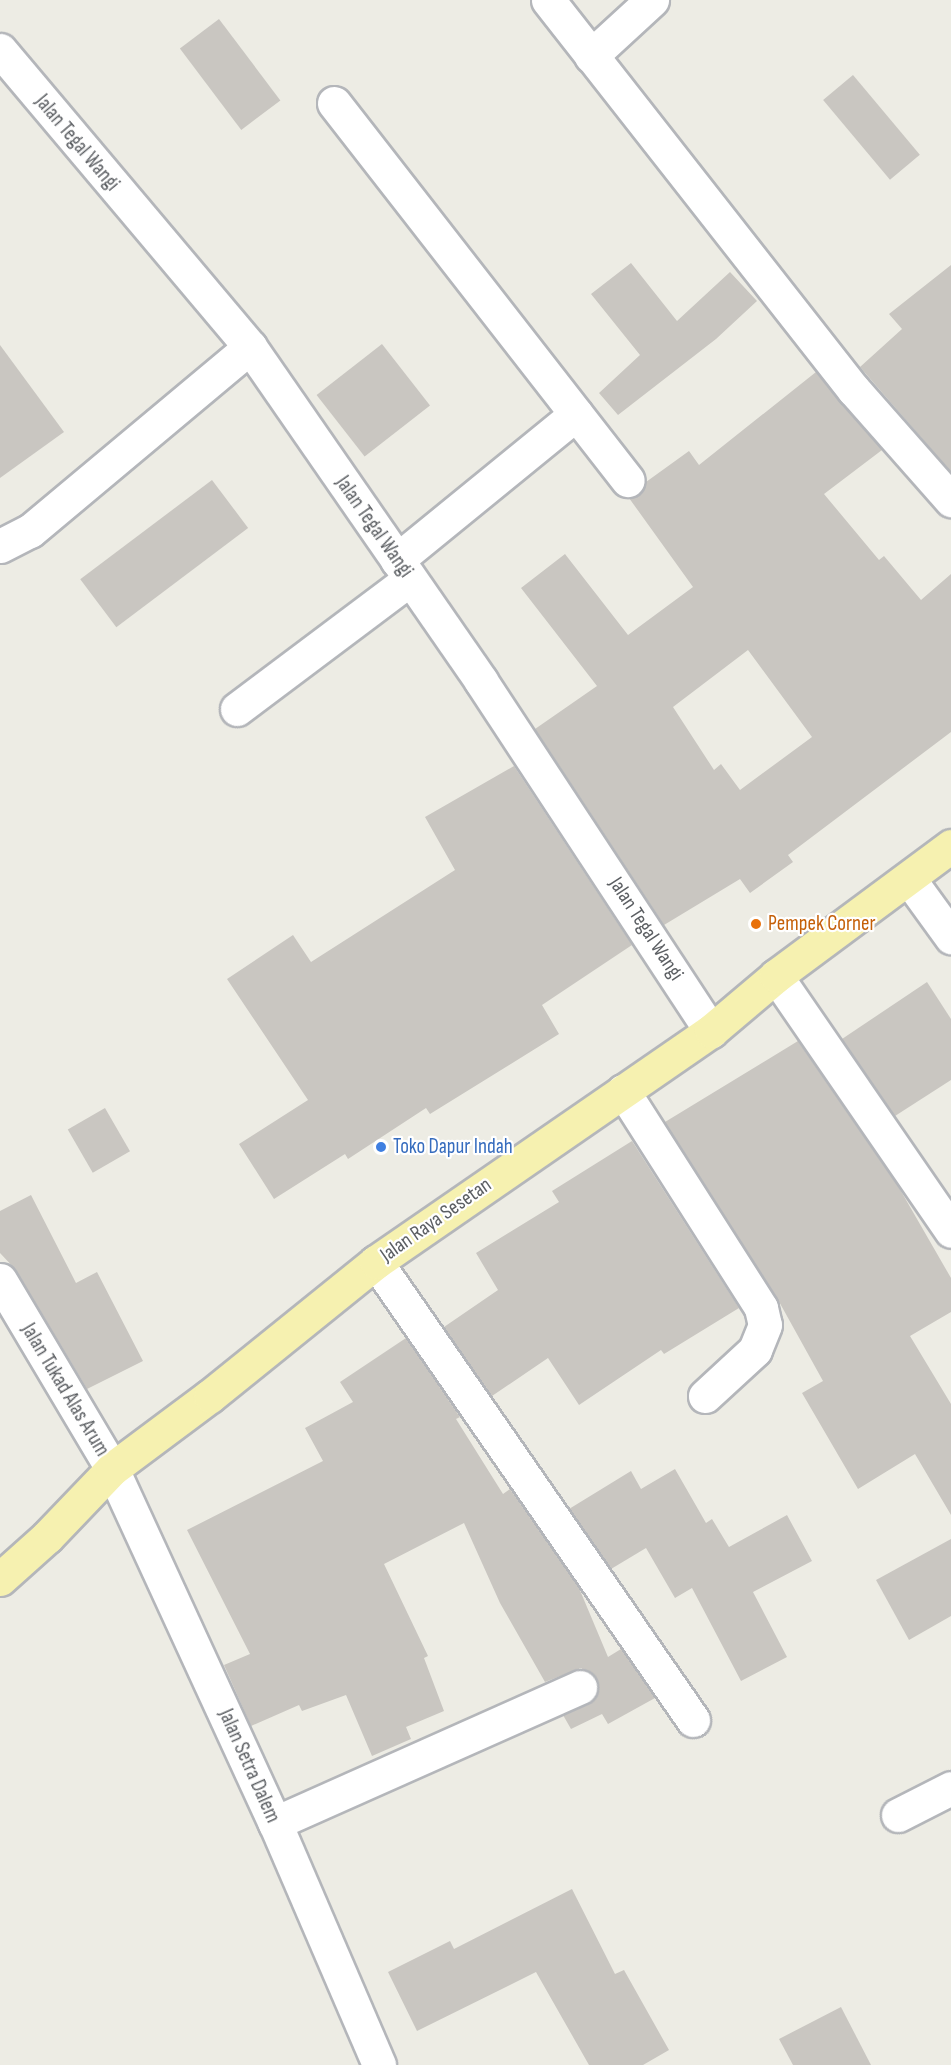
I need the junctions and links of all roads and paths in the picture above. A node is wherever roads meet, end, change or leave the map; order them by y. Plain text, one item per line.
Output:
1 (548, 0) edge
2 (652, 0) edge
3 (0, 50) edge
4 (591, 56) junction
5 (334, 103) dead end
6 (250, 347) junction
7 (576, 414) junction
8 (628, 480) dead end
9 (951, 500) edge
10 (0, 546) edge
11 (404, 570) junction
12 (237, 709) dead end
13 (951, 846) edge
14 (909, 879) junction
15 (951, 937) edge
16 (776, 976) junction
17 (711, 1031) junction
18 (623, 1091) junction
19 (951, 1231) edge
20 (376, 1262) junction
21 (0, 1280) edge
22 (705, 1396) dead end
23 (112, 1469) junction
24 (0, 1579) edge
25 (580, 1687) dead end
26 (693, 1720) dead end
27 (951, 1788) edge
28 (898, 1815) dead end
29 (275, 1823) junction
30 (379, 2065) edge

1 - 4 street
2 - 4 street
3 - 6 street, Jalan Tegal Wangi
4 - 9 street
5 - 7 street
6 - 10 street
6 - 11 street, Jalan Tegal Wangi
7 - 8 street
7 - 11 street
11 - 12 street
11 - 17 street, Jalan Tegal Wangi
13 - 14 main road, Jalan Raya Sesetan
14 - 15 street
14 - 16 main road, Jalan Raya Sesetan
16 - 17 main road, Jalan Raya Sesetan
16 - 19 street
17 - 18 main road, Jalan Raya Sesetan
18 - 20 main road, Jalan Raya Sesetan
18 - 22 street
20 - 23 main road, Jalan Raya Sesetan
20 - 26 street
21 - 23 street, Jalan Tukad Alas Arum
23 - 24 main road, Jalan Raya Sesetan
23 - 29 street, Jalan Setra Dalem
25 - 29 street
27 - 28 street
29 - 30 street, Jalan Setra Dalem

